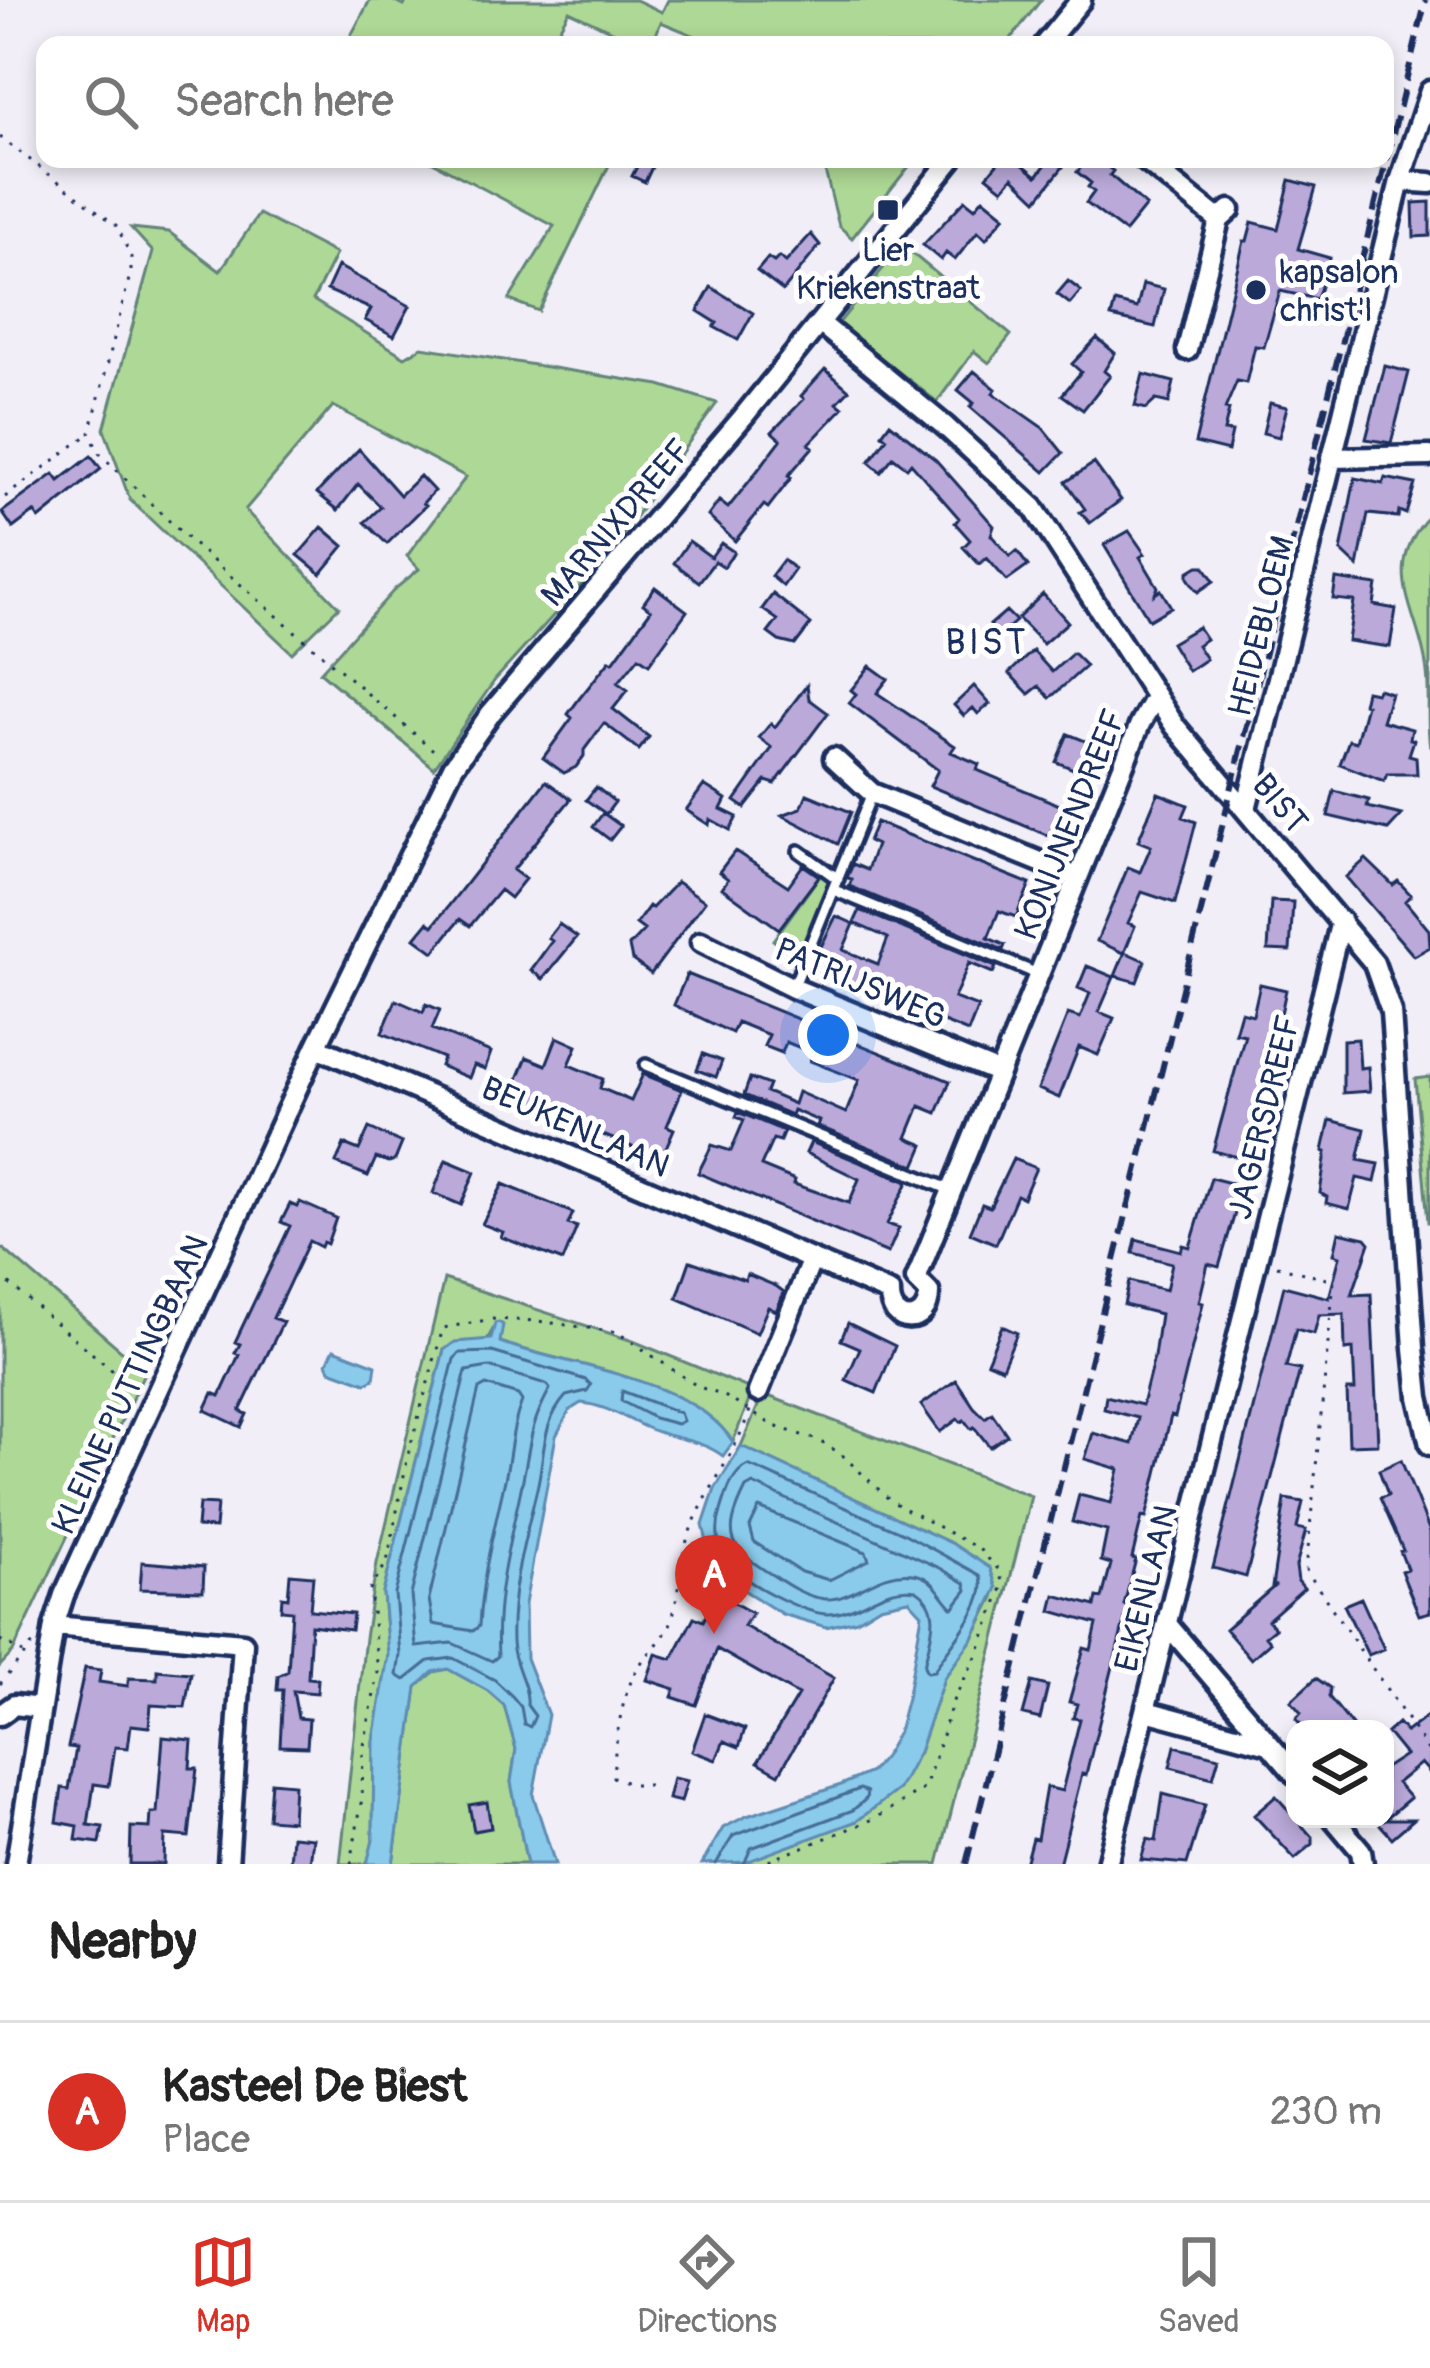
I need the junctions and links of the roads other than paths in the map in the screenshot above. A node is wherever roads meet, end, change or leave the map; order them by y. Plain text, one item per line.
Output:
1 (1081, 0) edge
2 (1051, 36) edge
3 (1430, 91) edge
4 (945, 168) edge
5 (1156, 168) edge
6 (1400, 182) junction
7 (1430, 183) edge
8 (820, 322) junction
9 (1187, 350) dead end
10 (1430, 456) edge
11 (1331, 458) junction
12 (1155, 698) junction
13 (834, 758) dead end
14 (872, 794) junction
15 (1246, 808) junction
16 (799, 851) dead end
17 (1077, 877) junction
18 (836, 885) junction
19 (1341, 921) junction
20 (701, 942) dead end
21 (365, 950) joint
22 (1040, 975) junction
23 (793, 988) junction
24 (316, 1047) junction
25 (646, 1065) dead end
26 (999, 1073) junction
27 (951, 1190) junction
28 (812, 1259) junction
29 (916, 1279) junction
30 (890, 1292) junction
31 (1242, 1327) joint
32 (754, 1401) road end
33 (1430, 1445) edge
34 (1167, 1624) junction
35 (54, 1626) junction
36 (41, 1708) junction
37 (1146, 1711) junction
38 (0, 1714) edge
39 (1269, 1744) junction
40 (1286, 1764) edge
41 (1341, 1828) edge
42 (16, 1864) edge
43 (228, 1864) edge
44 (1107, 1864) edge
45 (1363, 1864) edge

1 - 2 street
3 - 6 street, HEIDEBLOEM
4 - 8 street, MARNIXDREEF
5 - 9 street
6 - 7 street
6 - 11 street, HEIDEBLOEM
8 - 12 street, BIST
8 - 21 street, MARNIXDREEF
10 - 11 street
11 - 15 street, HEIDEBLOEM
12 - 15 street, BIST
12 - 17 street, KONIJNENDREEF
13 - 14 street
14 - 17 street
14 - 18 lane
15 - 19 street, BIST
16 - 18 lane, KONIJNENDREEF
17 - 22 street, KONIJNENDREEF
18 - 22 lane, KONIJNENDREEF
18 - 23 lane
19 - 31 street, JAGERSDREEF
19 - 33 street, BIST
20 - 23 street, PATRIJSWEG
21 - 24 street, KLEINE PUTTINGBAAN
22 - 26 street, KONIJNENDREEF
23 - 26 street, PATRIJSWEG
24 - 28 street, BEUKENLAAN
24 - 35 street, KLEINE PUTTINGBAAN
25 - 27 lane
26 - 27 street, KONIJNENDREEF
27 - 29 street, BEUKENLAAN
28 - 30 street, BEUKENLAAN
28 - 32 street
29 - 30 street
29 - 30 street, BEUKENLAAN
31 - 34 street, EIKENLAAN
34 - 37 street, EIKENLAAN
34 - 39 street
35 - 36 street, KLEINE PUTTINGBAAN
35 - 43 street
36 - 38 street
36 - 42 street, KLEINE PUTTINGBAAN
37 - 39 street
37 - 44 street, EIKENLAAN
39 - 40 street
41 - 45 street

